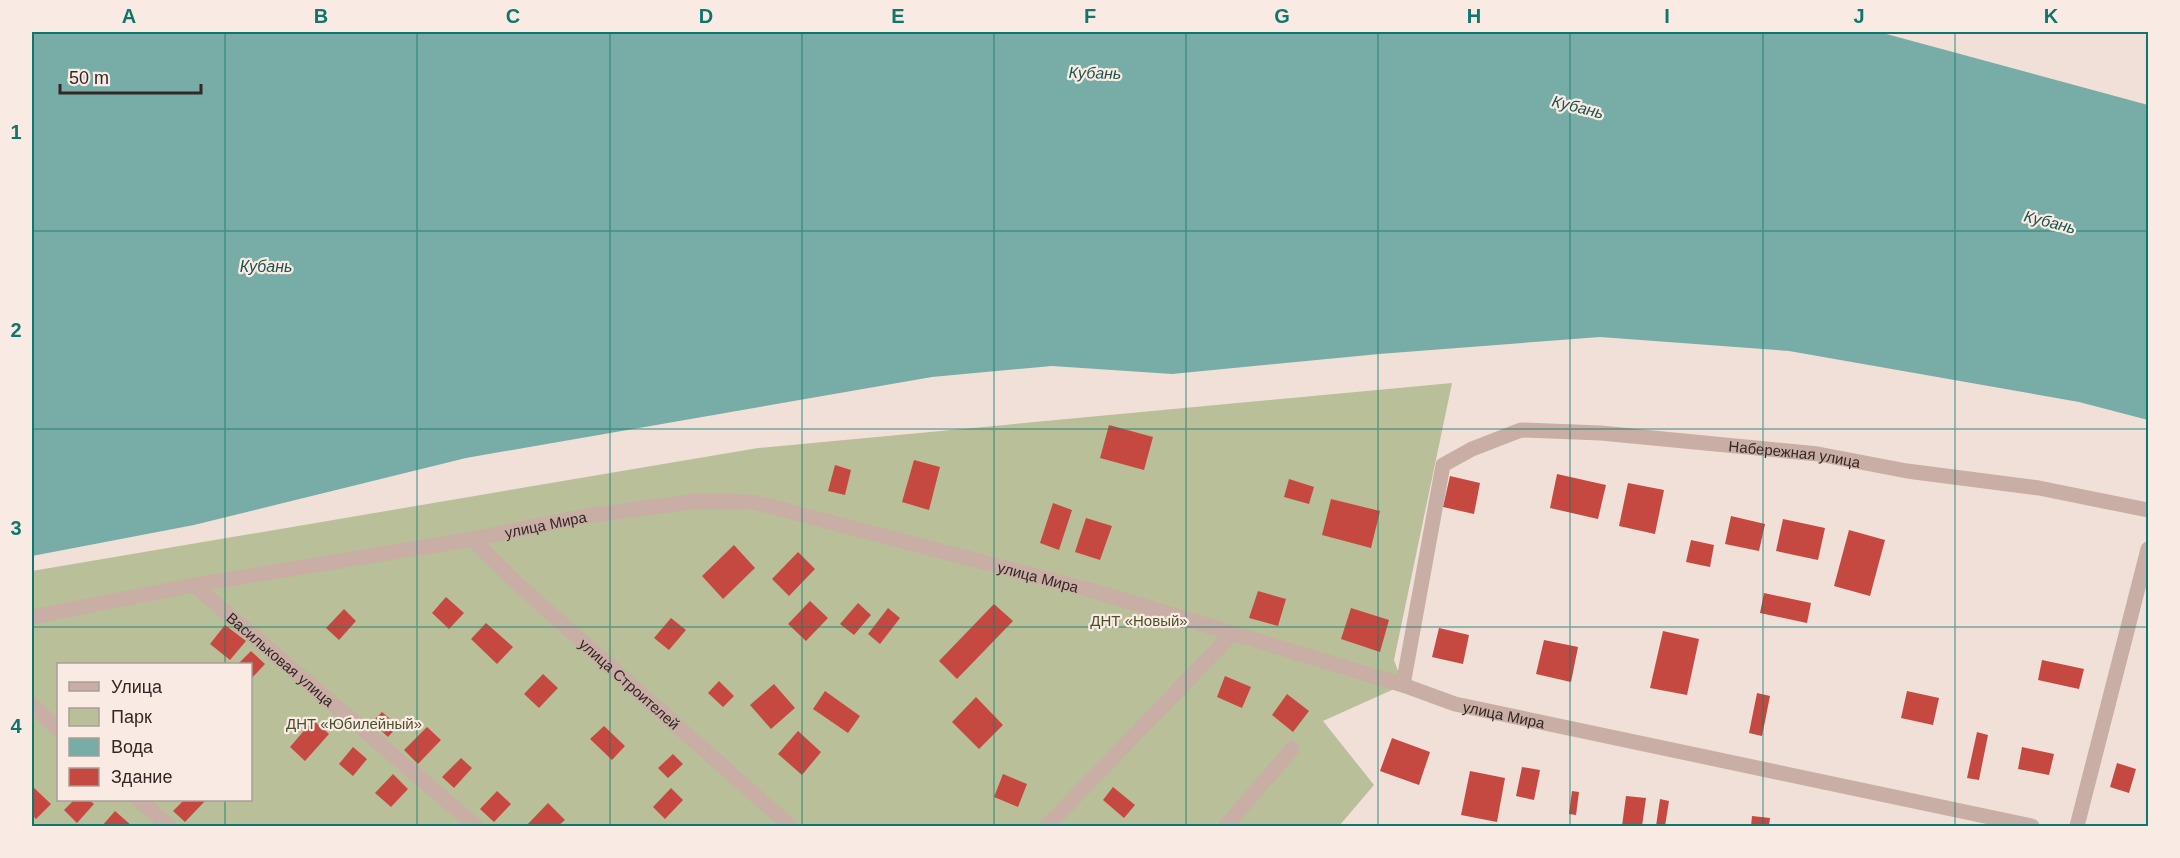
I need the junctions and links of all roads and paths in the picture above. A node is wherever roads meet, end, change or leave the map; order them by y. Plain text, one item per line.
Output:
1 (2148, 510) edge
2 (471, 539) junction
3 (2148, 549) edge
4 (194, 585) junction
5 (32, 617) edge
6 (1233, 633) junction
7 (1403, 685) junction
8 (32, 705) edge
9 (57, 728) edge
10 (1292, 749) dead end
11 (140, 801) edge
12 (169, 826) edge
13 (476, 826) edge
14 (790, 826) edge
15 (1047, 826) edge
16 (1226, 826) edge
17 (2032, 826) edge
18 (2077, 826) edge

1 - 7 street, Набережная улица
2 - 4 street, улица Мира
2 - 6 street, улица Мира
2 - 14 street, улица Строителей
3 - 18 street
4 - 5 street, улица Мира
4 - 13 street, Васильковая улица
6 - 7 street, улица Мира
6 - 15 street
7 - 17 street, улица Мира
8 - 9 street
10 - 16 street
11 - 12 street

